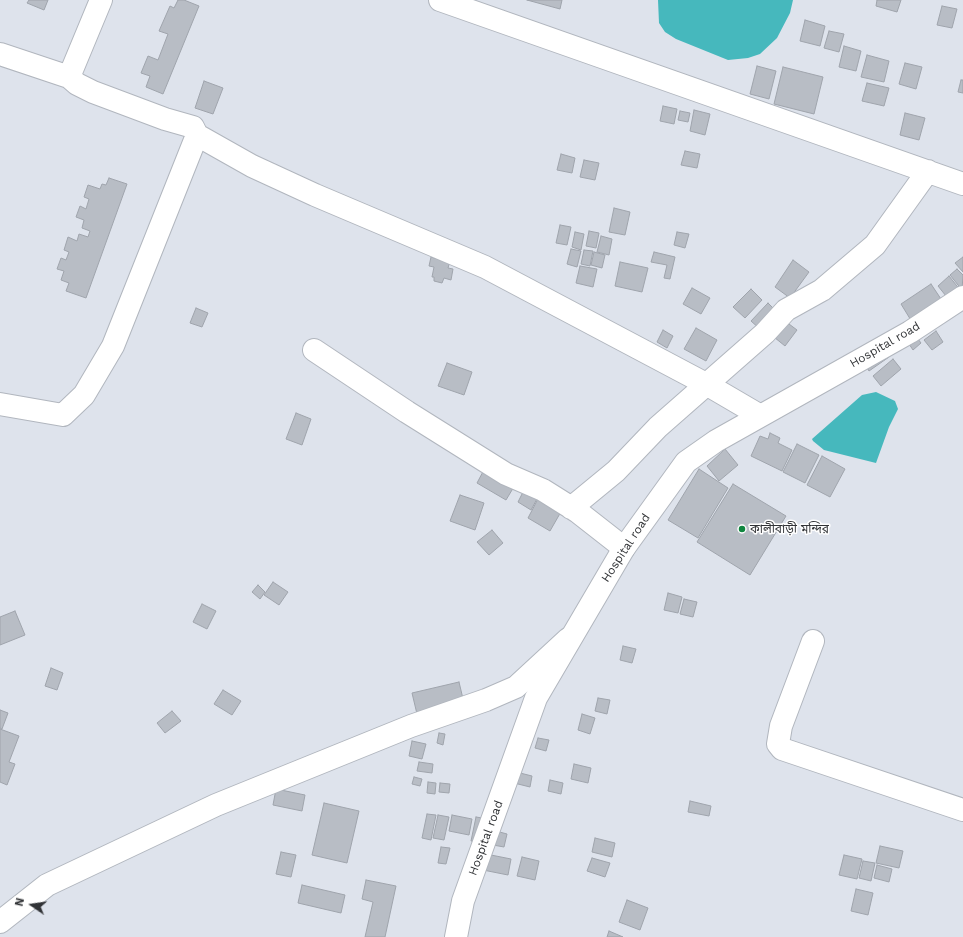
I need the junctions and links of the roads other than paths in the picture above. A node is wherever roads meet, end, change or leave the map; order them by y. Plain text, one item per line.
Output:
1 (101, 0) edge
2 (440, 0) edge
3 (0, 54) edge
4 (70, 77) junction
5 (197, 135) junction
6 (928, 171) junction
7 (963, 184) edge
8 (963, 297) edge
9 (314, 350) dead end
10 (706, 384) junction
11 (0, 404) edge
12 (759, 415) junction
13 (574, 510) junction
14 (620, 544) junction
15 (574, 634) junction
16 (813, 641) dead end
17 (963, 810) edge
18 (0, 922) edge
19 (456, 937) edge

1 - 4 street
2 - 6 street
3 - 4 street
4 - 5 street
5 - 10 street
5 - 11 street
6 - 7 street
6 - 10 street
8 - 12 street, Hospital road
9 - 13 street
10 - 12 street
10 - 13 street
12 - 14 street, Hospital road
13 - 14 street
14 - 15 street, Hospital road
15 - 18 street
15 - 19 street, Hospital road
16 - 17 street

